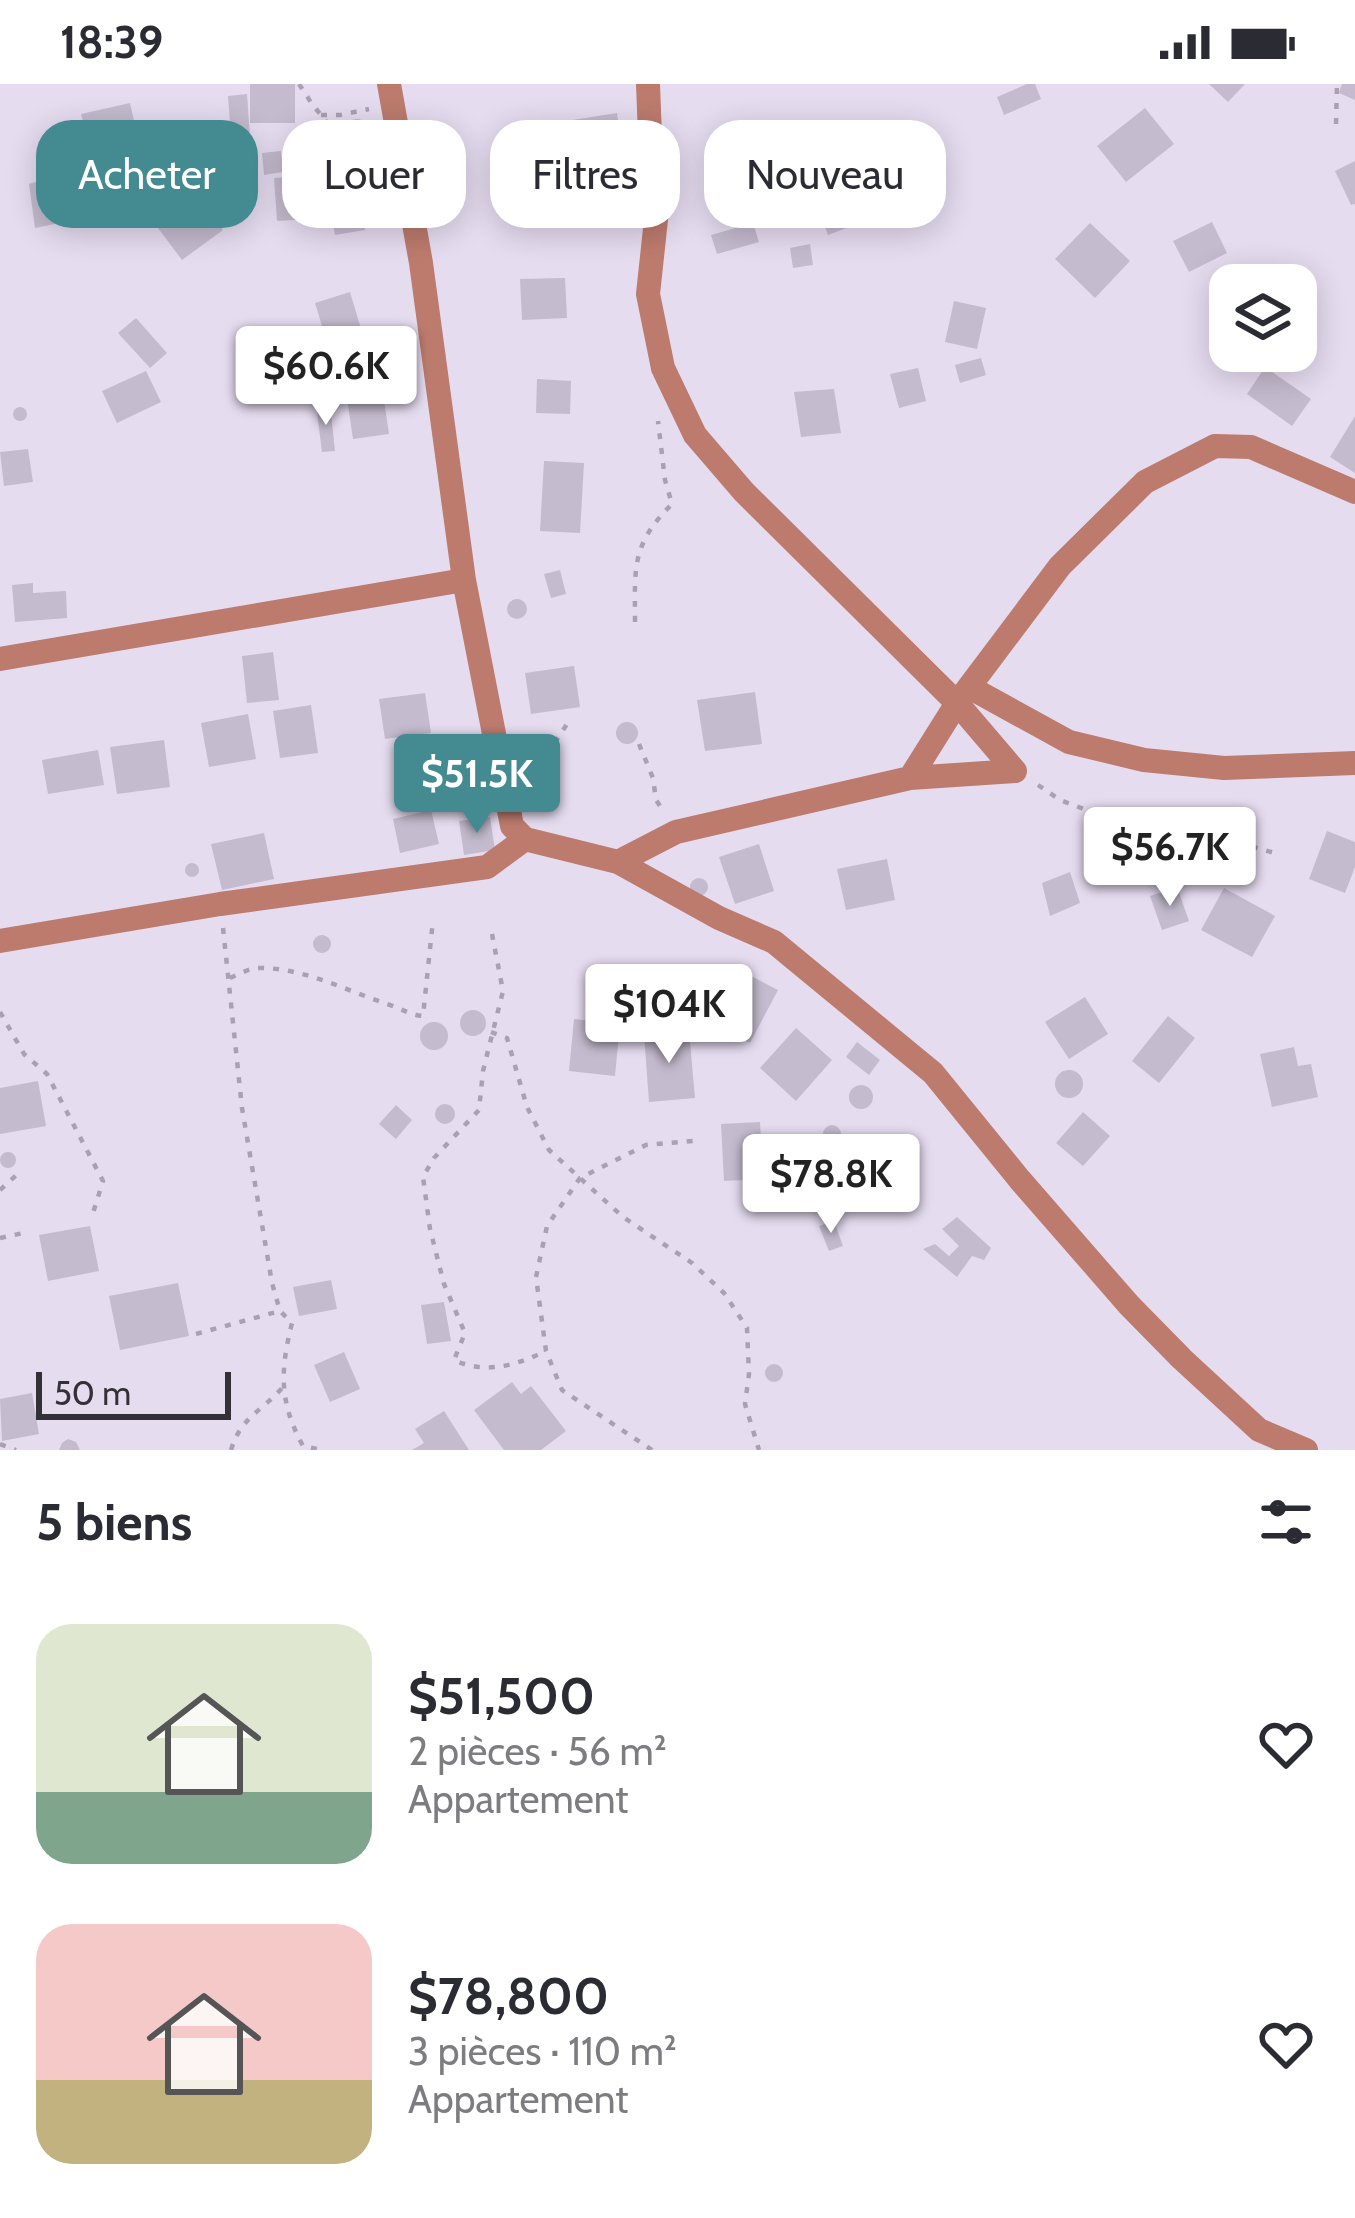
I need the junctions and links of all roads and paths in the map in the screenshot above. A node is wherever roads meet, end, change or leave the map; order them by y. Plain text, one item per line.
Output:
1 (299, 84) edge
2 (648, 84) edge
3 (1337, 84) edge
4 (391, 94) edge
5 (321, 115) junction
6 (325, 120) edge
7 (1336, 124) dead end
8 (658, 412) dead end
9 (1355, 492) edge
10 (464, 580) junction
11 (635, 622) dead end
12 (0, 658) edge
13 (963, 695) junction
14 (568, 722) dead end
15 (639, 744) dead end
16 (1355, 763) edge
17 (1015, 771) junction
18 (910, 778) junction
19 (506, 797) junction
20 (676, 832) junction
21 (525, 839) junction
22 (1278, 854) dead end
23 (618, 862) junction
24 (220, 904) junction
25 (433, 920) dead end
26 (492, 934) dead end
27 (0, 941) edge
28 (230, 978) junction
29 (0, 1012) edge
30 (491, 1032) junction
31 (694, 1141) dead end
32 (22, 1170) dead end
33 (580, 1178) junction
34 (0, 1190) edge
35 (93, 1213) dead end
36 (28, 1232) dead end
37 (0, 1238) edge
38 (280, 1311) junction
39 (196, 1334) dead end
40 (546, 1352) junction
41 (284, 1387) junction
42 (0, 1444) edge
43 (16, 1450) edge
44 (231, 1450) edge
45 (322, 1450) edge
46 (652, 1450) edge
47 (759, 1450) edge
48 (1306, 1450) edge

1 - 5 path
2 - 13 street
3 - 7 path
4 - 5 path
4 - 10 street
5 - 6 path
8 - 11 path
9 - 13 street
10 - 12 street
10 - 19 street
13 - 16 street
13 - 17 street
13 - 18 street
14 - 19 path
15 - 20 path
17 - 18 street
17 - 22 path
18 - 20 street
19 - 21 street
20 - 23 street
21 - 23 street
21 - 24 street
23 - 48 street
24 - 27 street
24 - 28 path
25 - 28 path
26 - 30 path
28 - 38 path
29 - 35 path
30 - 33 path
30 - 40 path
31 - 33 path
32 - 34 path
33 - 40 path
33 - 47 path
36 - 37 path
38 - 39 path
38 - 41 path
40 - 46 path
41 - 44 path
41 - 45 path
42 - 43 path

